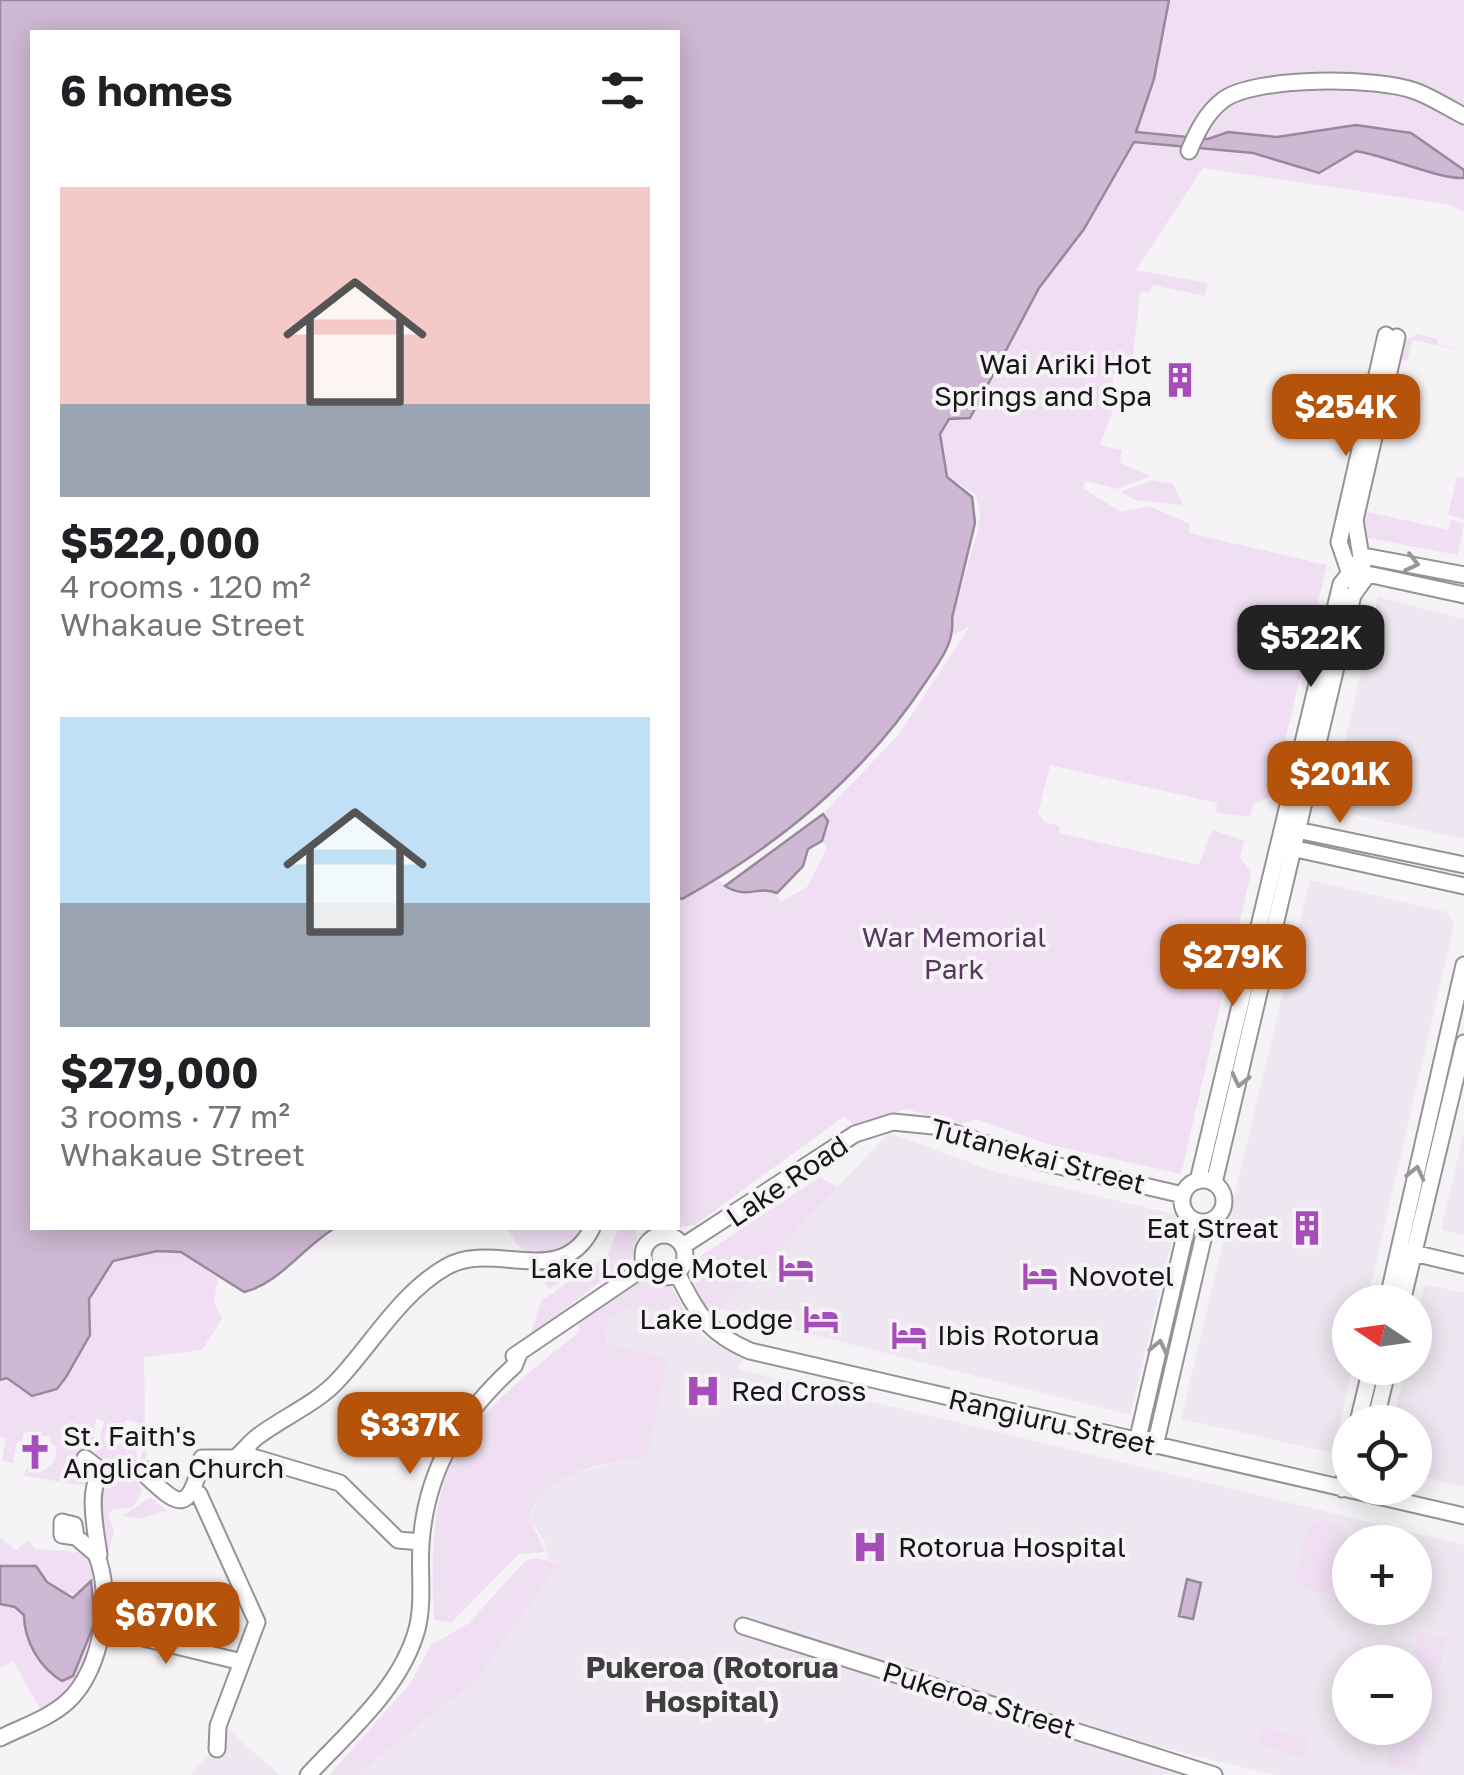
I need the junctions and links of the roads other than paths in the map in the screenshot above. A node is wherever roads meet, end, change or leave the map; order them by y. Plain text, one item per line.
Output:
1 (1464, 116) edge
2 (1189, 151) dead end
3 (1392, 336) dead end
4 (1358, 575) junction
5 (1464, 575) edge
6 (1464, 595) edge
7 (1291, 838) junction
8 (1464, 865) edge
9 (1464, 886) edge
10 (1464, 965) edge
11 (1464, 1044) edge
12 (894, 1122) joint
13 (1206, 1182) junction
14 (1183, 1195) junction
15 (1189, 1218) junction
16 (1206, 1222) junction
17 (591, 1230) edge
18 (650, 1233) edge
19 (683, 1246) junction
20 (1406, 1252) junction
21 (1464, 1265) edge
22 (645, 1267) junction
23 (677, 1272) junction
24 (1393, 1285) edge
25 (1403, 1285) edge
26 (1137, 1442) junction
27 (1155, 1446) junction
28 (246, 1451) junction
29 (85, 1458) dead end
30 (103, 1472) junction
31 (1332, 1487) edge
32 (199, 1494) dead end
33 (1420, 1505) edge
34 (1464, 1516) edge
35 (76, 1537) dead end
36 (416, 1542) junction
37 (100, 1564) junction
38 (743, 1626) dead end
39 (102, 1628) junction
40 (242, 1662) junction
41 (0, 1738) edge
42 (217, 1749) dead end
43 (308, 1775) edge
44 (1214, 1775) edge

1 - 2 street
3 - 4 street
4 -> 5 street
4 - 6 street
4 - 7 street
7 - 8 street
7 - 9 street
7 - 13 street
20 -> 10 street
11 - 20 street
12 - 14 street, Tutanekai Street
12 - 19 street, Lake Road
13 - 14 street
13 - 16 street
14 - 15 street
15 - 16 street
26 -> 15 street
16 - 27 street
17 - 28 street
18 - 19 street
18 - 22 street
19 - 23 street
20 - 21 street
20 - 24 street
20 - 25 street
22 - 23 street
22 - 36 street
23 - 26 street, Rangiuru Street
26 - 27 street, Rangiuru Street
27 - 31 street, Rangiuru Street
28 - 30 street
28 - 36 street
29 - 30 street
30 - 37 street
32 - 40 street
33 - 34 street, Rangiuru Street
35 - 37 street
36 - 43 street
37 - 39 street
38 - 44 street, Pukeroa Street
39 - 40 street
39 - 41 street
40 - 42 street

